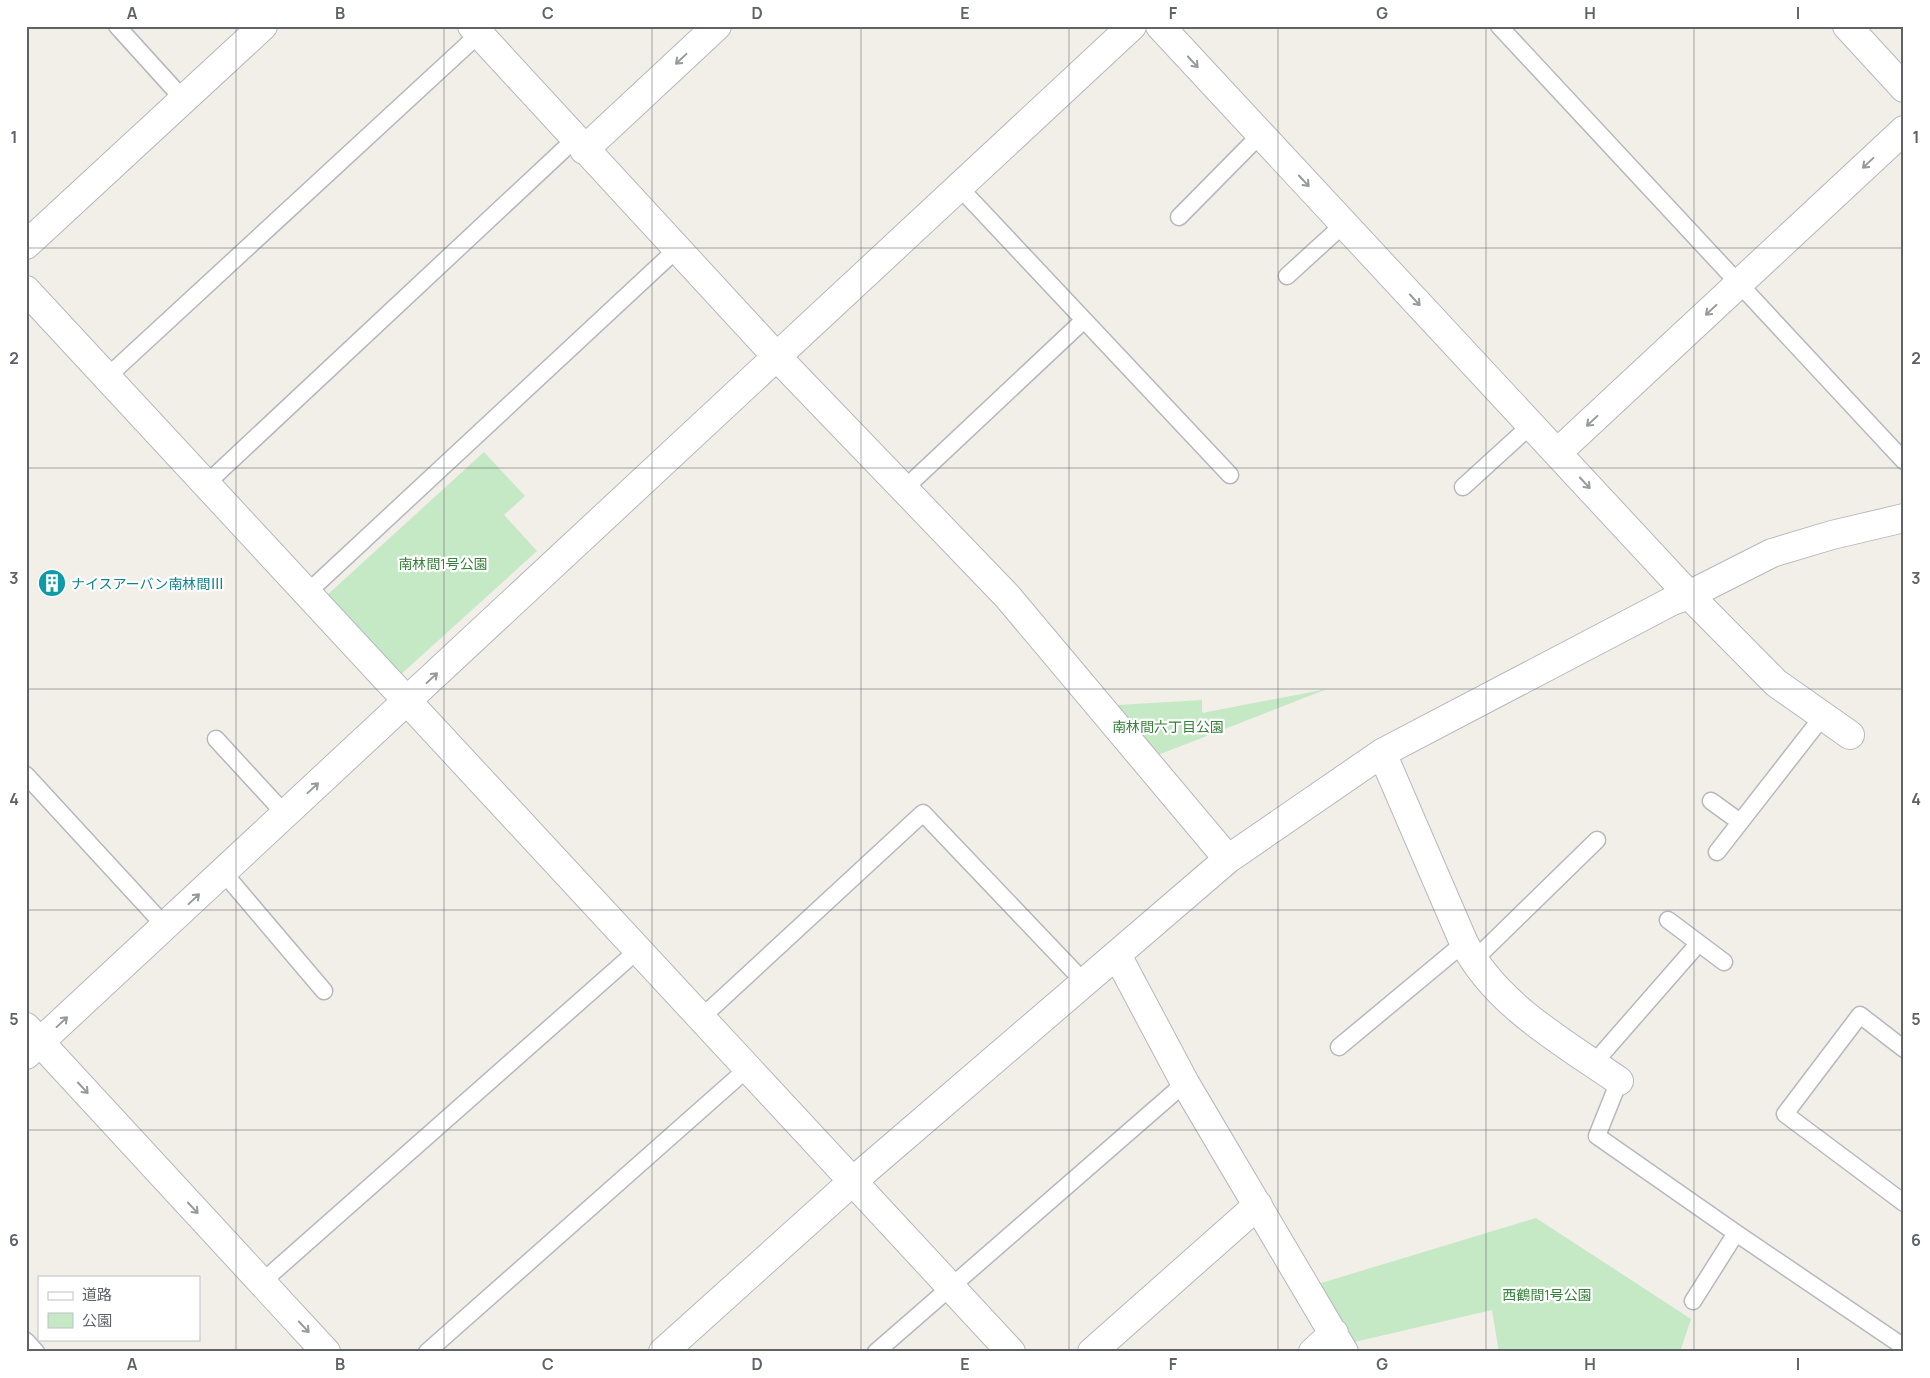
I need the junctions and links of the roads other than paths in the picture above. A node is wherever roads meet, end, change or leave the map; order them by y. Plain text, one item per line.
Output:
1 (117, 26) edge
2 (263, 26) edge
3 (717, 26) edge
4 (1132, 26) edge
5 (1160, 26) edge
6 (1499, 26) edge
7 (1847, 26) edge
8 (476, 30) edge
9 (1904, 88) edge
10 (184, 100) junction
11 (1904, 130) edge
12 (1261, 134) junction
13 (580, 144) junction
14 (959, 187) junction
15 (1179, 217) dead end
16 (1344, 224) junction
17 (26, 246) edge
18 (677, 249) junction
19 (1287, 276) dead end
20 (1739, 284) junction
21 (26, 290) edge
22 (1084, 320) junction
23 (777, 357) junction
24 (107, 377) junction
25 (1531, 425) junction
26 (1557, 453) junction
27 (1904, 461) edge
28 (1230, 475) dead end
29 (206, 484) junction
30 (1463, 487) dead end
31 (903, 490) junction
32 (1904, 518) edge
33 (307, 593) junction
34 (1689, 595) junction
35 (407, 701) junction
36 (1823, 716) junction
37 (1850, 735) dead end
38 (216, 739) dead end
39 (1382, 753) junction
40 (26, 775) edge
41 (1711, 801) dead end
42 (285, 814) junction
43 (1740, 822) junction
44 (1597, 840) dead end
45 (1717, 852) dead end
46 (1228, 859) junction
47 (223, 872) junction
48 (1668, 920) dead end
49 (165, 926) junction
50 (1698, 944) junction
51 (638, 950) junction
52 (1468, 952) junction
53 (1117, 955) junction
54 (1724, 962) dead end
55 (1085, 983) junction
56 (324, 991) dead end
57 (701, 1018) junction
58 (31, 1041) edge
59 (1339, 1047) dead end
60 (1904, 1049) edge
61 (1594, 1063) junction
62 (748, 1068) junction
63 (1619, 1081) joint
64 (1185, 1083) junction
65 (853, 1181) junction
66 (1904, 1203) edge
67 (1258, 1205) junction
68 (1736, 1233) junction
69 (262, 1282) junction
70 (950, 1287) junction
71 (1693, 1301) dead end
72 (26, 1341) edge
73 (1339, 1342) edge
74 (1904, 1347) edge
75 (36, 1352) edge
76 (326, 1352) edge
77 (427, 1352) edge
78 (663, 1352) edge
79 (876, 1352) edge
80 (1011, 1352) edge
81 (1092, 1352) edge
82 (1313, 1352) edge

1 - 10 lane
2 - 10 street
3 -> 13 street
4 - 14 street
5 -> 12 street
6 - 20 lane
7 - 9 street
8 - 13 street
8 - 24 lane
10 - 17 street
11 -> 20 street
12 - 15 lane
12 -> 16 street
13 - 18 street
13 - 29 lane
14 - 22 lane
14 - 23 street
16 - 19 lane
16 -> 25 street
18 - 23 street
18 - 33 lane
20 -> 26 street
20 - 27 lane
21 - 24 street
22 - 28 lane
22 - 31 lane
23 - 31 street
35 -> 23 street
24 - 29 street
25 - 26 street
25 - 30 lane
26 -> 34 street
29 - 33 street
31 - 46 street
32 - 34 street
33 - 35 street
34 - 36 street
34 - 39 street
42 -> 35 street
35 - 51 street
36 - 37 street
36 - 43 lane
38 - 42 lane
39 - 46 street
39 - 52 street
40 - 49 lane
41 - 43 lane
42 - 47 street
43 - 45 lane
44 - 52 lane
46 - 53 street
49 -> 47 street
47 - 56 lane
48 - 50 lane
58 -> 49 street
50 - 54 lane
50 - 61 lane
51 - 57 street
51 - 69 lane
52 - 59 lane
52 - 61 street
53 - 55 street
53 - 64 street
55 - 57 lane
55 - 65 street
57 - 62 street
58 -> 69 street
60 - 66 lane
61 - 63 street
62 - 65 street
62 - 77 lane
63 - 68 lane
64 - 67 street
64 - 70 lane
65 - 70 street
65 - 78 street
67 - 73 street
67 - 81 street
68 - 71 lane
68 - 74 lane
69 -> 76 street
70 - 79 lane
70 - 80 street
72 - 75 lane
73 - 82 street

